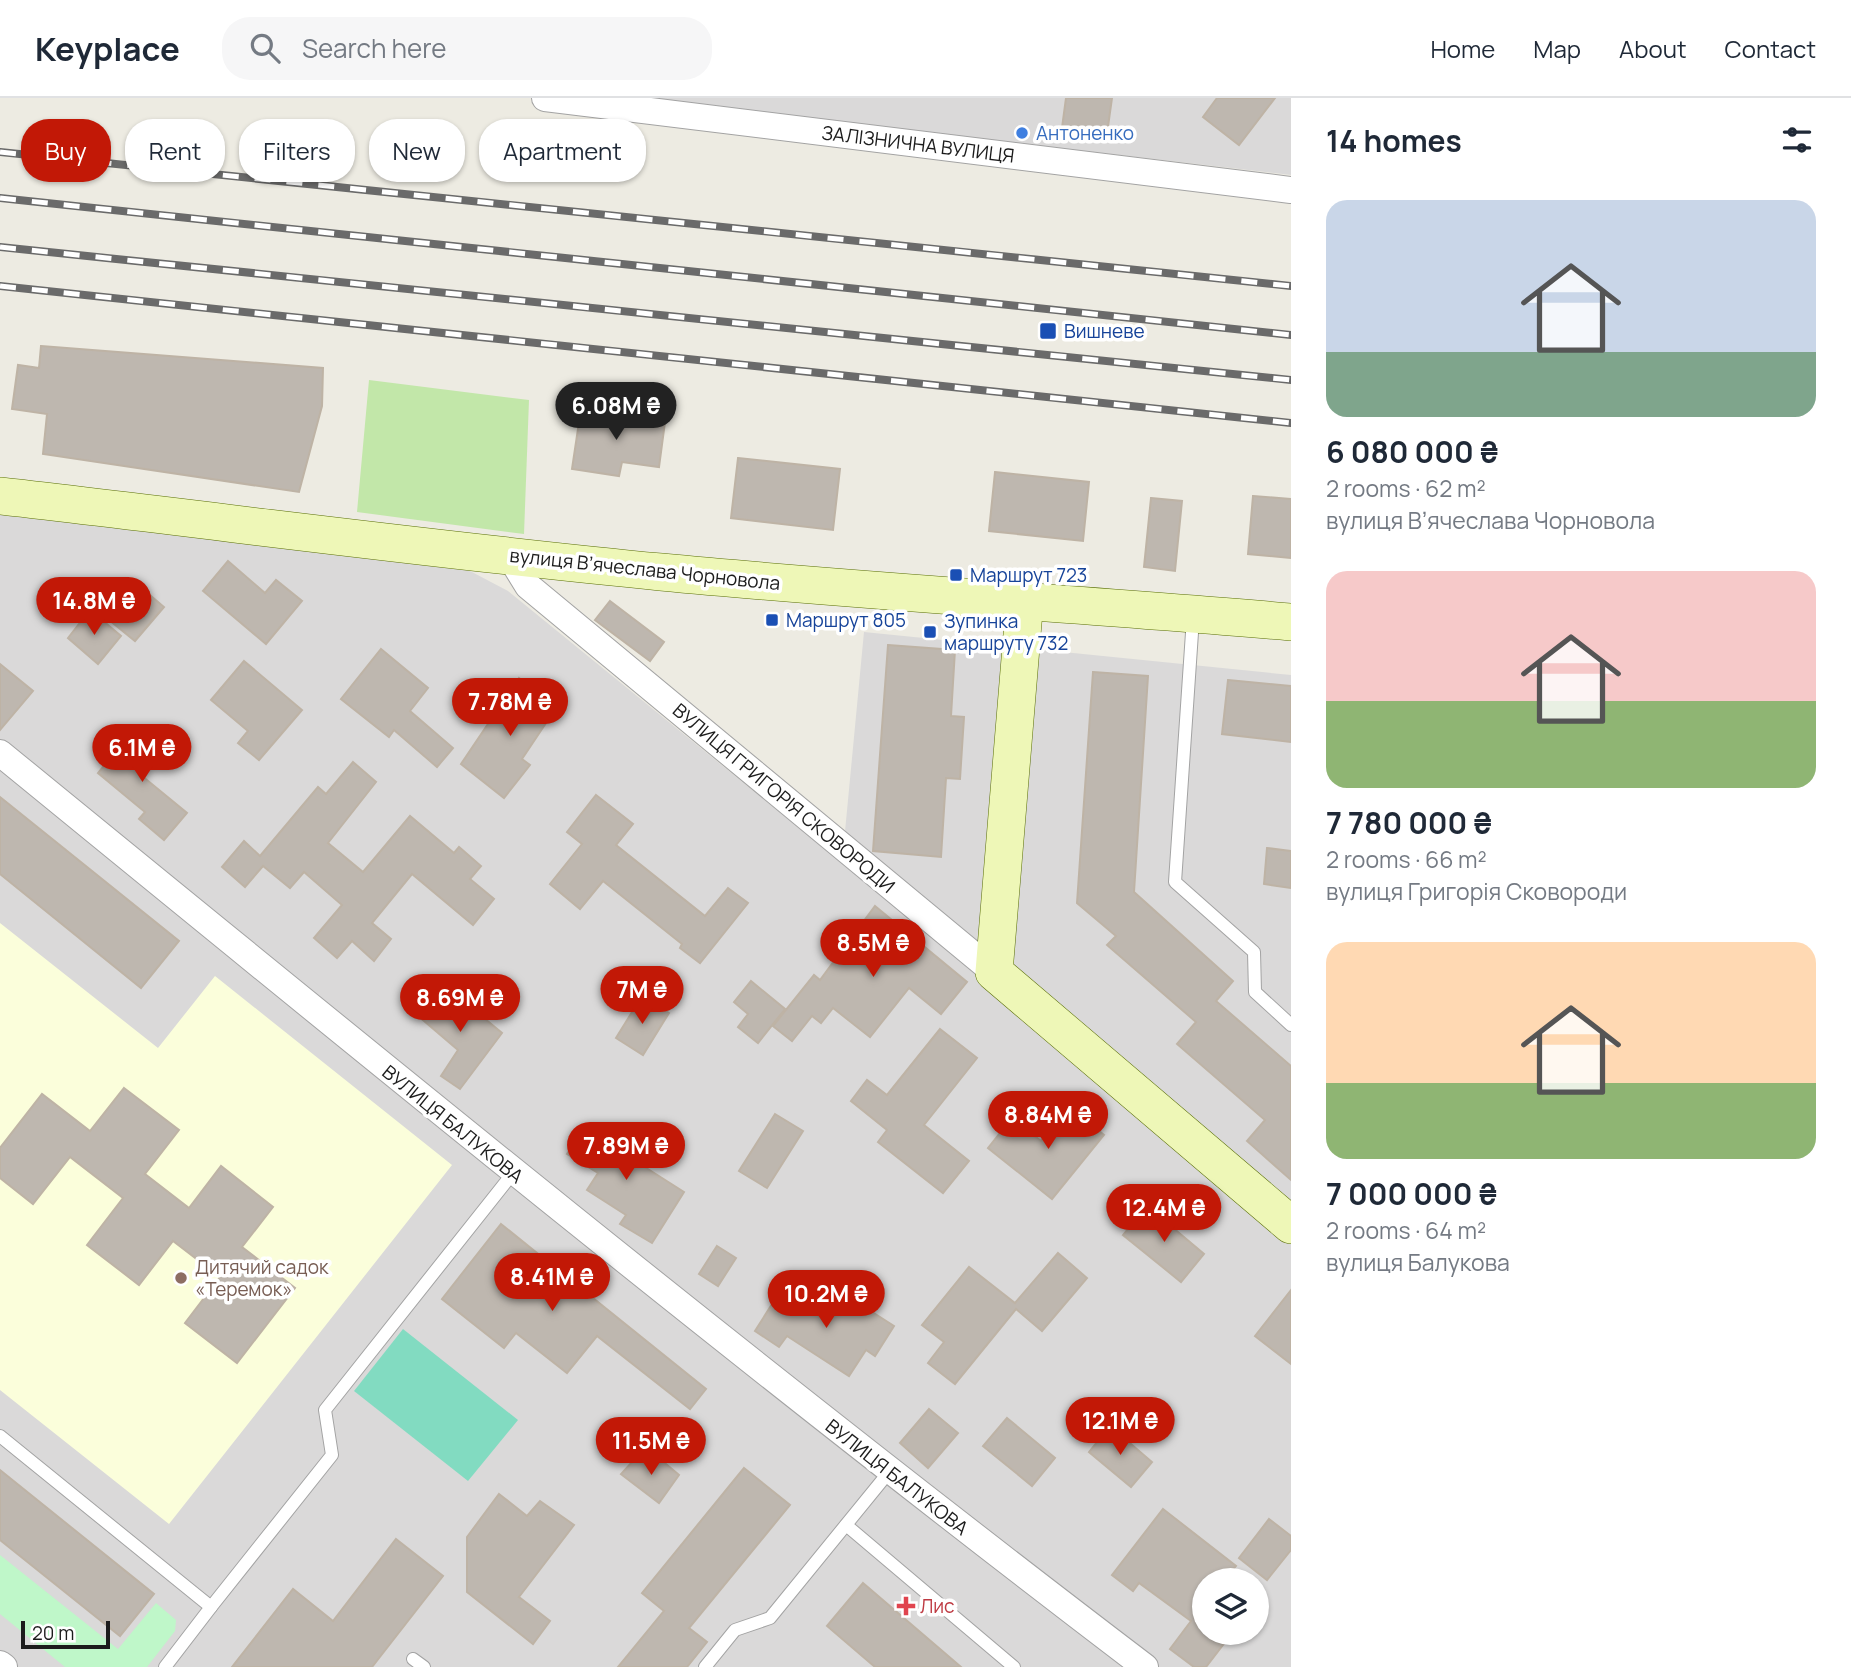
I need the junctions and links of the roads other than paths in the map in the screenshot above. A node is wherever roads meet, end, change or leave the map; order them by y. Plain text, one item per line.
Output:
1 (545, 98) edge
2 (1291, 190) edge
3 (0, 496) edge
4 (509, 555) junction
5 (1025, 599) junction
6 (1194, 614) junction
7 (1291, 622) edge
8 (0, 753) edge
9 (994, 972) junction
10 (1291, 1025) edge
11 (513, 1173) junction
12 (1291, 1225) edge
13 (0, 1436) edge
14 (889, 1472) junction
15 (846, 1525) junction
16 (211, 1608) junction
17 (165, 1667) edge
18 (705, 1667) edge
19 (1014, 1667) edge
20 (1145, 1667) edge

1 - 2 street, ЗАЛІЗНИЧНА ВУЛИЦЯ
3 - 4 street, вулиця Вʼячеслава Чорновола
4 - 5 street, вулиця Вʼячеслава Чорновола
4 - 9 street, ВУЛИЦЯ ГРИГОРІЯ СКОВОРОДИ
5 - 6 street, вулиця Вʼячеслава Чорновола
5 - 9 street
6 - 7 street, вулиця Вʼячеслава Чорновола
6 - 10 lane
8 - 11 street, ВУЛИЦЯ БАЛУКОВА
9 - 12 street, ВУЛИЦЯ ГРИГОРІЯ СКОВОРОДИ
11 - 14 street, ВУЛИЦЯ БАЛУКОВА
11 - 16 lane
13 - 16 lane
14 - 15 lane
14 - 20 street, ВУЛИЦЯ БАЛУКОВА
15 - 18 lane
15 - 19 lane
16 - 17 lane

